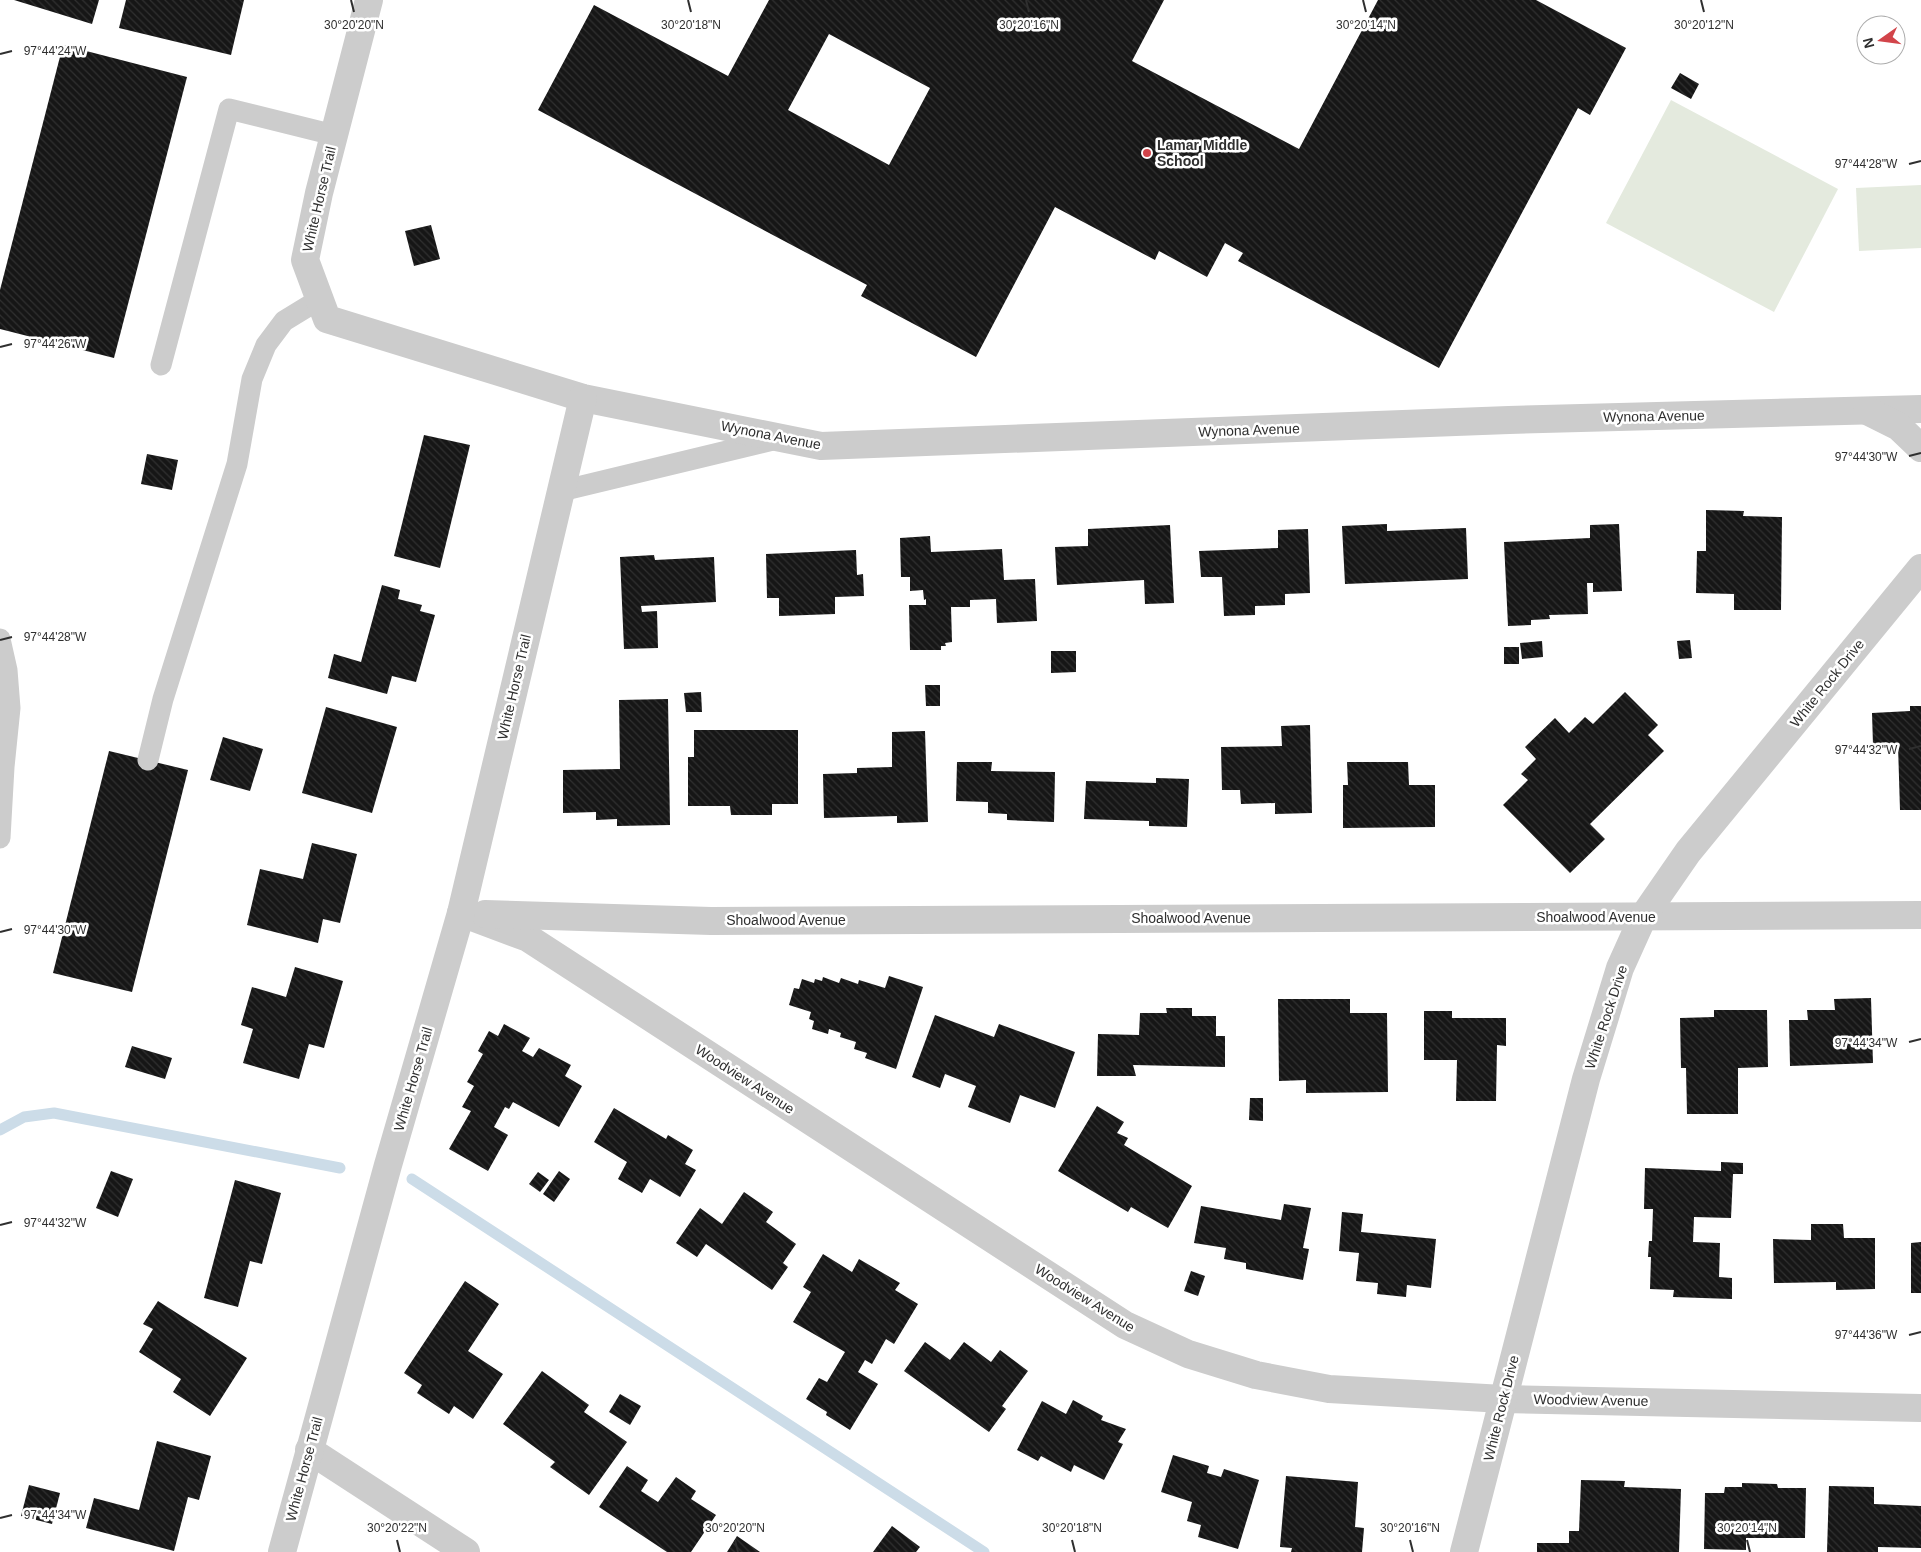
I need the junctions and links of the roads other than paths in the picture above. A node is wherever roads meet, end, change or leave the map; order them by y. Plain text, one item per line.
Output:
1 (369, 0) edge
2 (334, 135) junction
3 (320, 299) junction
4 (161, 365) dead end
5 (583, 398) junction
6 (1921, 409) edge
7 (1867, 411) junction
8 (781, 438) junction
9 (1921, 448) edge
10 (561, 491) junction
11 (1921, 568) edge
12 (0, 639) edge
13 (3, 672) edge
14 (148, 760) dead end
15 (2, 768) edge
16 (0, 838) edge
17 (461, 913) junction
18 (1921, 915) edge
19 (1643, 917) junction
20 (1503, 1398) junction
21 (1921, 1408) edge
22 (309, 1450) junction
23 (282, 1552) edge
24 (466, 1552) edge
25 (1464, 1552) edge

1 - 2 street, White Horse Trail
2 - 3 street, White Horse Trail
2 - 4 lane
3 - 5 street, White Horse Trail
3 - 14 lane
5 - 8 street, Wynona Avenue
5 - 10 street, White Horse Trail
6 - 7 street, Wynona Avenue
7 - 8 street, Wynona Avenue
7 - 9 street
8 - 10 lane
10 - 17 street, White Horse Trail
11 - 19 street, White Rock Drive
12 - 13 lane
13 - 15 lane
15 - 16 lane
17 - 19 street, Shoalwood Avenue
17 - 20 street, Woodview Avenue
17 - 22 street, White Horse Trail
18 - 19 street, Shoalwood Avenue
19 - 20 street, White Rock Drive
20 - 21 street, Woodview Avenue
20 - 25 street, White Rock Drive
22 - 23 street, White Horse Trail
22 - 24 street

